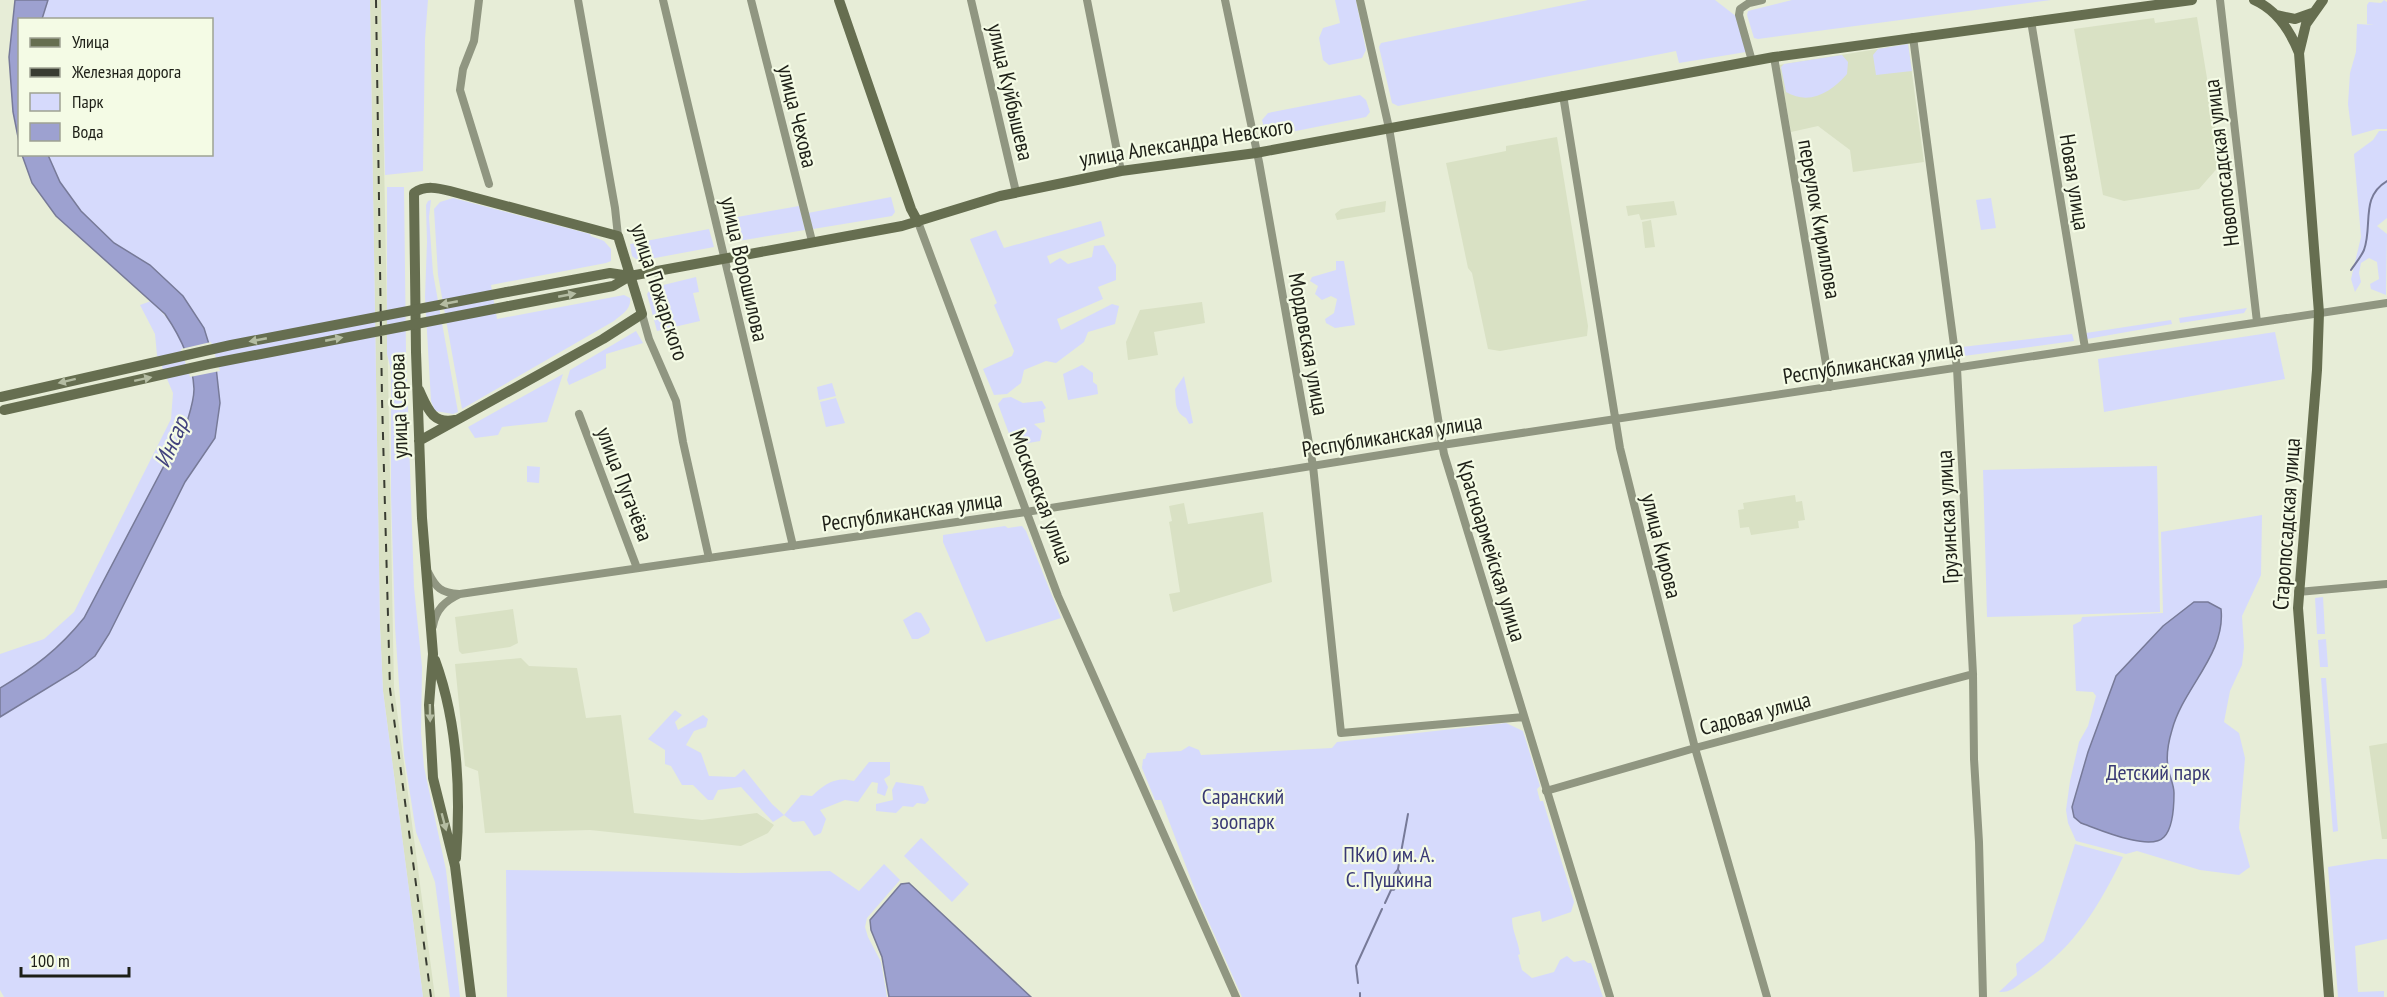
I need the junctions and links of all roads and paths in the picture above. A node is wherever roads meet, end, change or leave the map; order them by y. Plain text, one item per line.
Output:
1 (479, 0) edge
2 (578, 0) edge
3 (663, 0) edge
4 (751, 0) edge
5 (839, 0) edge
6 (971, 0) edge
7 (1087, 0) edge
8 (1225, 0) edge
9 (1360, 0) edge
10 (1762, 0) edge
11 (2192, 0) edge
12 (2220, 0) edge
13 (2254, 0) edge
14 (2323, 0) edge
15 (2269, 8) edge
16 (2313, 13) junction
17 (2031, 21) junction
18 (1913, 37) junction
19 (2299, 53) junction
20 (1774, 57) junction
21 (1752, 61) junction
22 (1563, 95) junction
23 (1389, 128) junction
24 (1256, 153) junction
25 (1121, 171) junction
26 (489, 184) dead end
27 (1016, 192) junction
28 (918, 222) junction
29 (618, 236) junction
30 (812, 241) junction
31 (724, 257) junction
32 (630, 276) junction
33 (2387, 303) edge
34 (2319, 313) junction
35 (642, 314) junction
36 (2257, 322) junction
37 (2085, 348) junction
38 (1957, 368) junction
39 (417, 387) junction
40 (1830, 387) junction
41 (0, 397) edge
42 (2, 410) edge
43 (579, 414) dead end
44 (461, 419) junction
45 (1614, 419) junction
46 (441, 430) junction
47 (419, 441) junction
48 (1442, 445) junction
49 (420, 465) junction
50 (1313, 466) junction
51 (1026, 512) junction
52 (793, 546) junction
53 (709, 558) junction
54 (426, 568) junction
55 (637, 568) junction
56 (2387, 584) edge
57 (2298, 592) junction
58 (460, 594) junction
59 (431, 639) junction
60 (433, 654) junction
61 (1973, 674) junction
62 (1524, 717) junction
63 (1695, 748) junction
64 (433, 778) junction
65 (459, 785) junction
66 (1546, 791) junction
67 (455, 866) junction
68 (471, 997) edge
69 (1236, 997) edge
70 (1610, 997) edge
71 (1767, 997) edge
72 (1983, 997) edge
73 (2330, 997) edge

1 - 26 street
2 - 29 street, улица Пожарского
3 - 31 street, улица Ворошилова
4 - 30 street, улица Чехова
5 - 28 main road, Московская улица
6 - 27 street, улица Куйбышева
7 - 25 street
8 - 24 street, Мордовская улица
9 - 23 street, Красноармейская улица
10 - 21 street
11 - 17 main road, улица Александра Невского
12 - 36 street, Новопосадская улица
13 - 15 main road
14 - 16 main road
15 - 16 main road
15 - 19 main road
16 - 19 main road
17 - 18 main road, улица Александра Невского
17 - 37 street, Новая улица
18 - 20 main road, улица Александра Невского
18 - 38 street, Грузинская улица
19 - 34 main road, Старопосадская улица
20 - 21 main road, улица Александра Невского
20 - 40 street, переулок Кириллова
21 - 22 main road, улица Александра Невского
22 - 23 main road, улица Александра Невского
22 - 45 street, улица Кирова
23 - 24 main road, улица Александра Невского
23 - 48 street, Красноармейская улица
24 - 25 main road, улица Александра Невского
24 - 50 street, Мордовская улица
25 - 27 main road, улица Александра Невского
27 - 28 main road, улица Александра Невского
28 - 30 main road, улица Александра Невского
28 - 51 street, Московская улица
29 - 32 main road, улица Пожарского
29 - 39 main road, улица Серова
30 - 31 main road, улица Александра Невского
31 - 32 main road, улица Александра Невского
31 - 52 street, улица Ворошилова
32 - 35 main road, улица Пожарского
32 -> 41 main road, bridge
42 -> 32 main road, bridge
33 - 34 street, Республиканская улица
34 - 36 street, Республиканская улица
34 - 57 main road, Старопосадская улица
35 - 44 main road
35 - 53 street, улица Пожарского
36 - 37 street, Республиканская улица
37 - 38 street, Республиканская улица
38 - 40 street, Республиканская улица
38 - 61 street, Грузинская улица
39 - 44 main road
39 - 47 main road, улица Серова
40 - 45 street, Республиканская улица
43 - 55 street, улица Пугачёва
44 - 46 main road
45 - 48 street, Республиканская улица
45 - 63 street, улица Кирова
46 - 47 main road
46 - 49 main road
47 - 49 main road, улица Серова
48 - 50 street, Республиканская улица
48 - 62 street, Красноармейская улица
49 - 54 main road, улица Серова
50 - 51 street, Республиканская улица
50 - 62 street, Мордовская улица
51 - 52 street, Республиканская улица
51 - 69 street, Московская улица
52 - 53 street, Республиканская улица
53 - 55 street, Республиканская улица
54 - 58 street
54 - 59 main road, улица Серова
55 - 58 street, Республиканская улица
56 - 57 street
57 - 73 main road, Старопосадская улица
58 - 59 street
59 - 60 main road, улица Серова
60 -> 64 main road, улица Серова
60 - 65 main road, улица Серова
61 - 63 street, Садовая улица
61 - 72 street, Грузинская улица
62 - 66 street, Красноармейская улица
63 - 66 street, Садовая улица
63 - 71 street, улица Кирова
64 - 65 main road
64 -> 67 main road, улица Серова
65 - 67 main road, улица Серова
66 - 70 street, Красноармейская улица
67 - 68 main road, улица Серова

